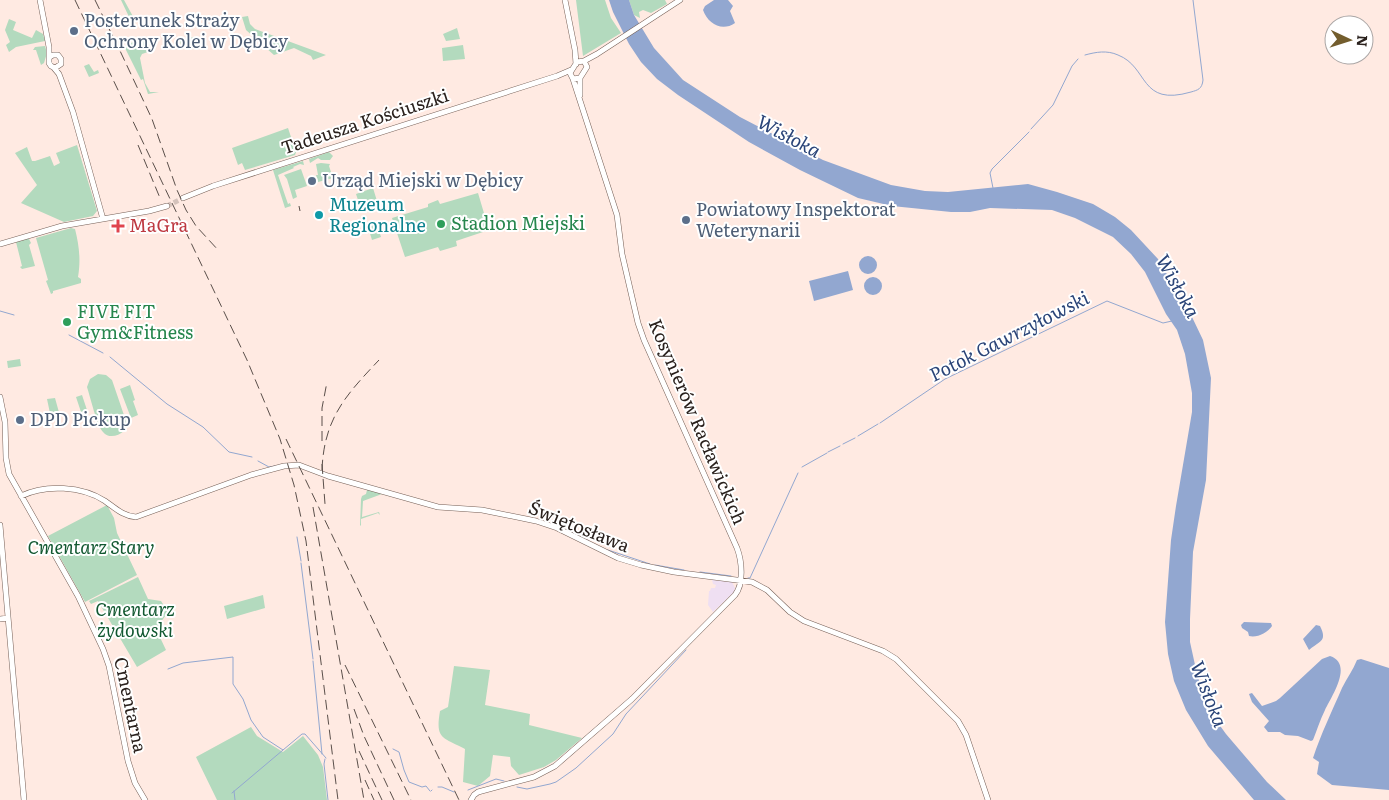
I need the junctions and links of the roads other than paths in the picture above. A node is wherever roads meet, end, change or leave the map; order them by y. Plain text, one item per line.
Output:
1 (40, 0) edge
2 (565, 0) edge
3 (680, 0) edge
4 (52, 56) junction
5 (582, 63) junction
6 (57, 67) junction
7 (571, 70) junction
8 (557, 76) junction
9 (572, 78) junction
10 (580, 78) junction
11 (580, 100) junction
12 (183, 198) tunnel mouth
13 (167, 206) tunnel mouth
14 (103, 219) junction
15 (0, 244) edge
16 (0, 397) edge
17 (21, 496) junction
18 (0, 525) edge
19 (740, 580) junction
20 (8, 618) junction
21 (0, 619) edge
22 (471, 799) edge
23 (24, 800) edge
24 (145, 800) edge
25 (988, 800) edge

1 - 4 street
2 - 5 street
3 - 5 street
4 - 6 street
4 - 6 street
5 - 7 street
5 - 10 street
6 - 14 street
7 - 8 street, Tadeusza Kościuszki
7 - 9 street, Kosynierów Racławickich
8 - 9 street, Tadeusza Kościuszki
8 - 12 street, Tadeusza Kościuszki
9 - 10 street, Tadeusza Kościuszki
9 - 11 street, Kosynierów Racławickich
10 - 11 street, Kosynierów Racławickich
11 - 19 street, Kosynierów Racławickich
13 - 14 street
14 - 15 street
16 - 17 street, Cmentarna
17 - 19 street, Świętosława
17 - 24 street, Cmentarna
18 - 20 street
19 - 22 street
19 - 25 street, Świętosława
20 - 21 street
20 - 23 street

